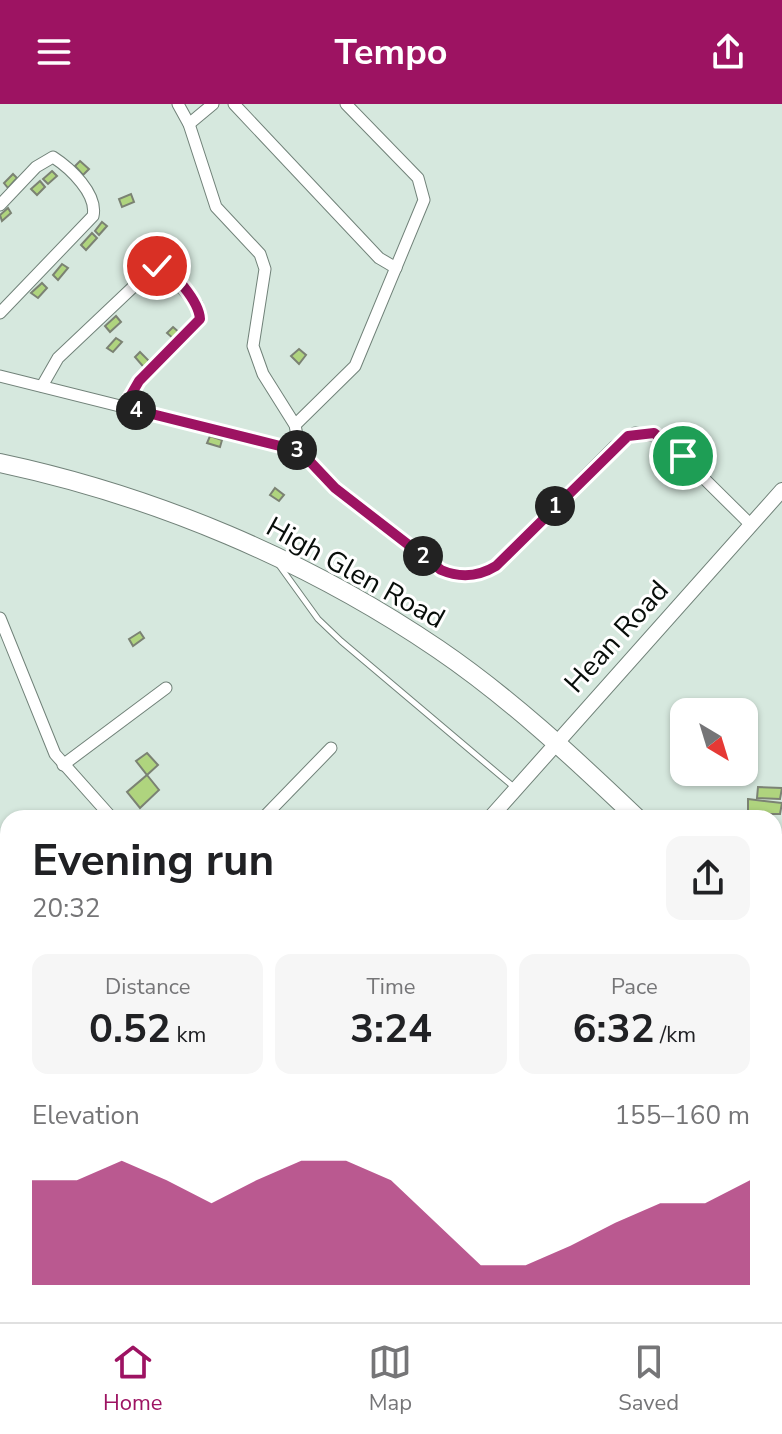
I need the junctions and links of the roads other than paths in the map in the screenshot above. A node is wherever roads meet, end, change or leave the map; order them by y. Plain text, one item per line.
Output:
1 (178, 104) edge
2 (213, 104) edge
3 (234, 104) edge
4 (346, 104) edge
5 (189, 124) junction
6 (0, 205) edge
7 (396, 268) junction
8 (0, 313) edge
9 (0, 376) edge
10 (42, 386) junction
11 (124, 407) junction
12 (295, 425) junction
13 (300, 451) junction
14 (0, 463) edge
15 (782, 490) edge
16 (751, 525) junction
17 (273, 556) junction
18 (0, 618) edge
19 (166, 688) dead end
20 (556, 743) junction
21 (331, 748) dead end
22 (63, 765) junction
23 (516, 788) junction
24 (105, 810) edge
25 (271, 810) edge
26 (497, 810) edge
27 (628, 810) edge

1 - 5 street
2 - 5 street
3 - 7 street
4 - 7 street
5 - 12 street
6 - 8 street
7 - 12 street
9 - 10 street
10 - 11 street
10 - 11 street
11 - 13 street
12 - 13 street
13 - 16 street
14 - 17 main road, High Glen Road
15 - 16 street, Hean Road
16 - 20 street, Hean Road
17 - 20 main road, High Glen Road
17 - 23 lane
18 - 22 street
19 - 22 street
20 - 23 street, Hean Road
20 - 27 main road, High Glen Road
21 - 25 street
22 - 24 street
23 - 26 street, Hean Road

